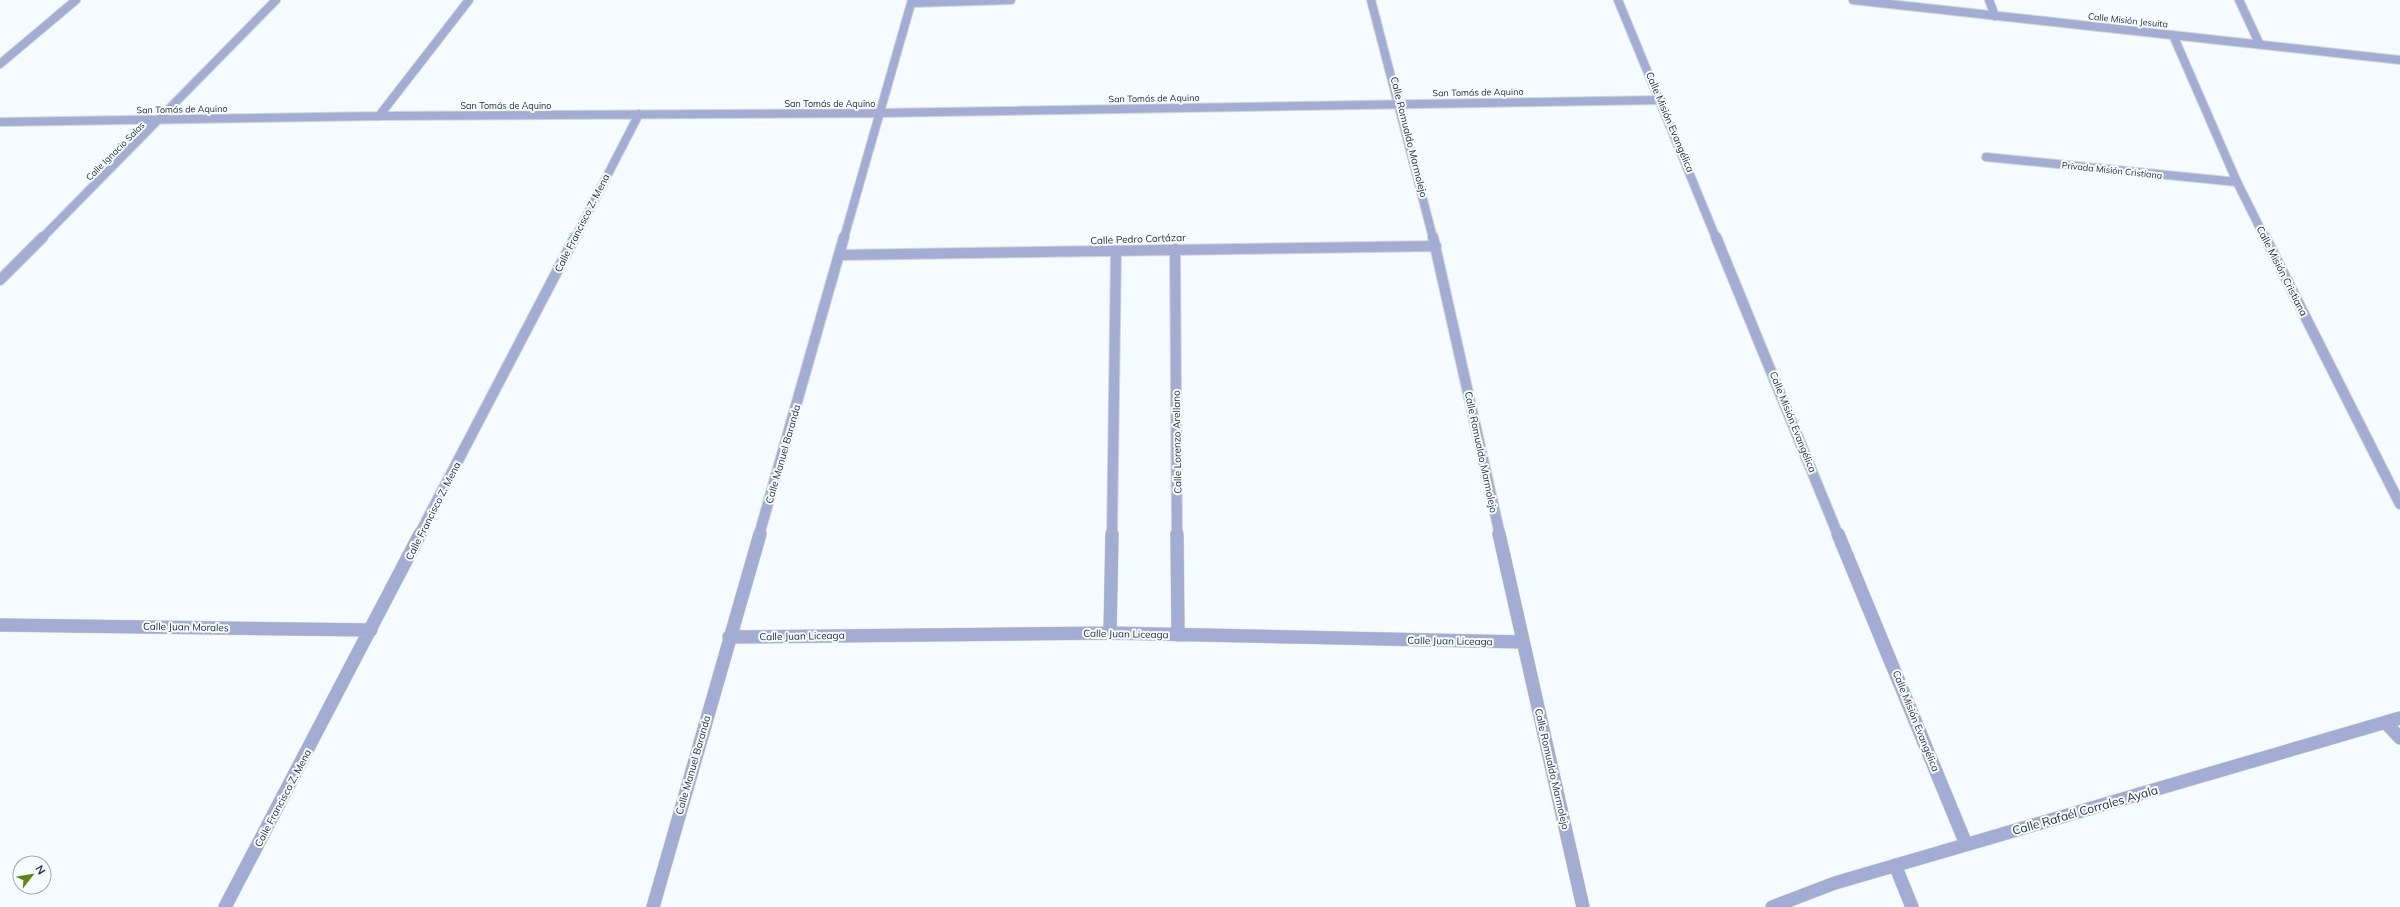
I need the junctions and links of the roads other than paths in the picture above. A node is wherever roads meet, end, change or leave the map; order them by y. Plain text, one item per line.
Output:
1 (76, 0) edge
2 (276, 0) edge
3 (469, 0) edge
4 (1011, 0) edge
5 (1371, 0) edge
6 (1618, 0) edge
7 (1853, 0) edge
8 (1989, 0) edge
9 (2239, 0) edge
10 (912, 1) edge
11 (1995, 16) junction
12 (2173, 35) junction
13 (2259, 43) junction
14 (2400, 60) edge
15 (0, 64) edge
16 (1661, 100) junction
17 (1402, 103) junction
18 (881, 113) junction
19 (639, 114) junction
20 (378, 116) junction
21 (161, 119) junction
22 (0, 122) edge
23 (1986, 157) dead end
24 (2237, 182) junction
25 (1436, 246) junction
26 (1175, 249) junction
27 (1116, 251) junction
28 (841, 255) junction
29 (0, 280) edge
30 (2400, 504) edge
31 (0, 625) edge
32 (372, 630) junction
33 (1110, 633) junction
34 (1178, 635) junction
35 (730, 637) junction
36 (1522, 642) junction
37 (2400, 718) edge
38 (2386, 723) junction
39 (2400, 738) edge
40 (1966, 844) junction
41 (1895, 866) junction
42 (225, 907) edge
43 (653, 907) edge
44 (1583, 907) edge
45 (1772, 907) edge
46 (1912, 907) edge

1 - 15 street
2 - 21 street, Calle Ignacio Salas
3 - 20 street
4 - 10 street
5 - 17 street, Calle Romualdo Marmolejo
6 - 16 street, Calle Misión Evangélica
7 - 11 street, Calle Misión Jesuita
8 - 11 street
9 - 13 street
10 - 18 street, Calle Manuel Baranda
11 - 12 street, Calle Misión Jesuita
12 - 13 street, Calle Misión Jesuita
12 - 24 street, Calle Misión Cristiana
13 - 14 street, Calle Misión Jesuita
16 - 17 street, San Tomás de Aquino
16 - 40 street, Calle Misión Evangélica
17 - 18 street, San Tomás de Aquino
17 - 25 street, Calle Romualdo Marmolejo
18 - 19 street, San Tomás de Aquino
18 - 28 street, Calle Manuel Baranda
19 - 20 street, San Tomás de Aquino
19 - 32 street, Calle Francisco Z. Mena
20 - 21 street, San Tomás de Aquino
21 - 22 street, San Tomás de Aquino
21 - 29 street, Calle Ignacio Salas
23 - 24 street, Privada Misión Cristiana
24 - 30 street, Calle Misión Cristiana
25 - 26 street, Calle Pedro Cortázar
25 - 36 street, Calle Romualdo Marmolejo
26 - 27 street, Calle Pedro Cortázar
26 - 34 street, Calle Lorenzo Arellano
27 - 28 street, Calle Pedro Cortázar
27 - 33 street
28 - 35 street, Calle Manuel Baranda
31 - 32 street, Calle Juan Morales
32 - 42 street, Calle Francisco Z. Mena
33 - 34 street, Calle Juan Liceaga
33 - 35 street, Calle Juan Liceaga
34 - 36 street, Calle Juan Liceaga
35 - 43 street, Calle Manuel Baranda
36 - 44 street, Calle Romualdo Marmolejo
37 - 38 street, Calle Rafaél Corrales Ayala
38 - 39 street
38 - 40 street, Calle Rafaél Corrales Ayala
40 - 41 street, Calle Rafaél Corrales Ayala
41 - 45 street, Calle Rafaél Corrales Ayala
41 - 46 street

